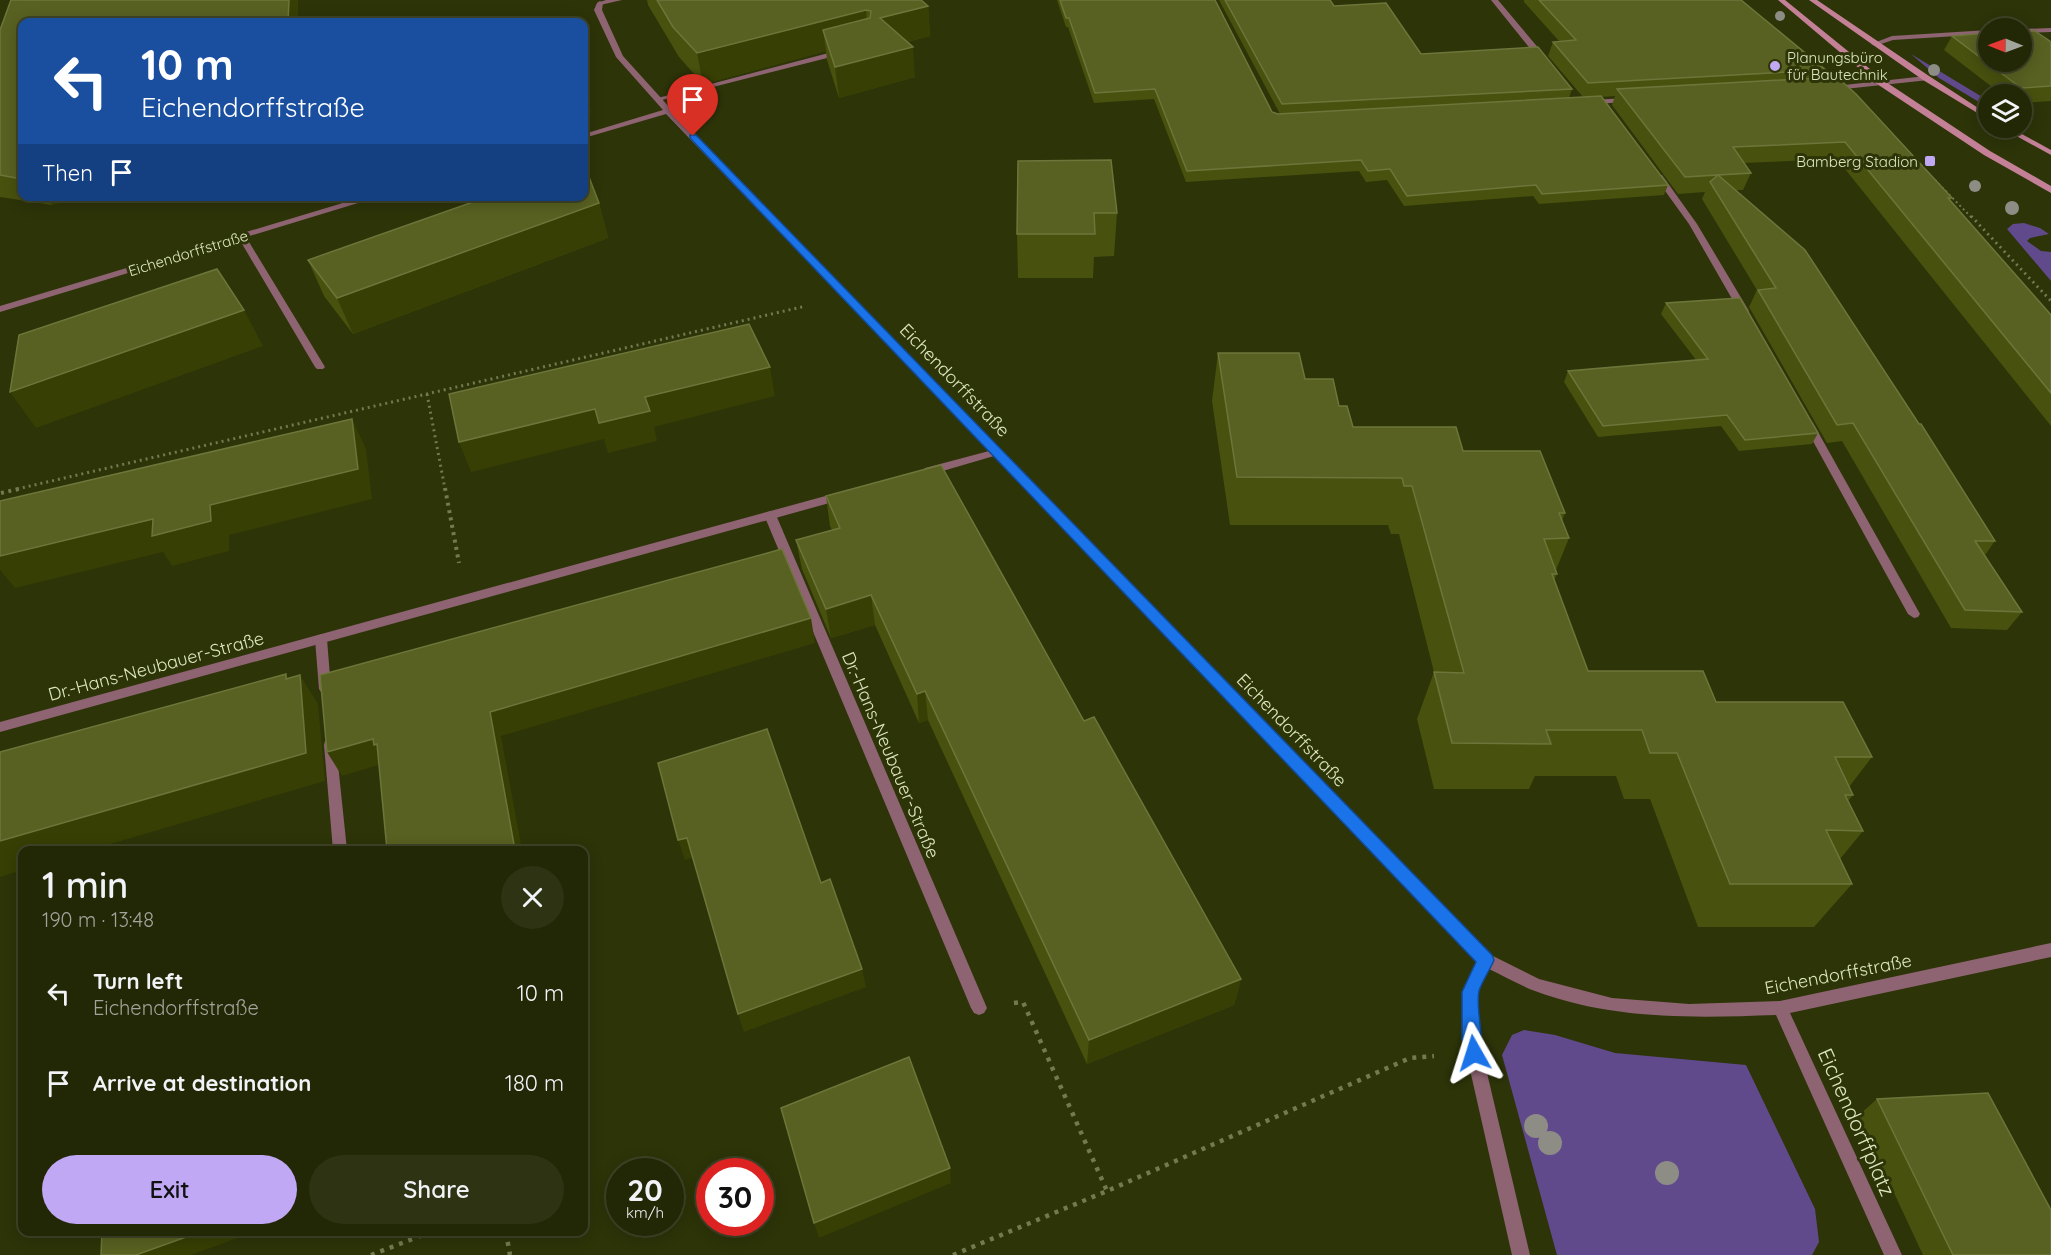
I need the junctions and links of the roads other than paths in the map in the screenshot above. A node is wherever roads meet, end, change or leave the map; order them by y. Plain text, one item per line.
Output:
1 (619, 0) edge
2 (1494, 0) edge
3 (1781, 0) edge
4 (1812, 0) edge
5 (2051, 30) edge
6 (2032, 31) edge
7 (1978, 33) edge
8 (1875, 44) junction
9 (846, 50) edge
10 (1551, 69) edge
11 (1926, 78) junction
12 (1883, 84) junction
13 (1822, 89) edge
14 (658, 99) junction
15 (1633, 100) edge
16 (1602, 102) junction
17 (1580, 103) edge
18 (668, 111) junction
19 (1610, 111) edge
20 (1978, 111) edge
21 (588, 135) edge
22 (2024, 138) edge
23 (2051, 153) edge
24 (1651, 167) edge
25 (2051, 190) edge
26 (361, 201) edge
27 (242, 237) junction
28 (0, 309) edge
29 (1751, 322) edge
30 (320, 367) dead end
31 (1802, 412) edge
32 (997, 453) junction
33 (918, 474) edge
34 (849, 493) edge
35 (770, 515) junction
36 (1914, 614) dead end
37 (321, 639) junction
38 (326, 698) edge
39 (0, 728) edge
40 (329, 733) edge
41 (340, 846) edge
42 (2051, 950) edge
43 (1486, 960) junction
44 (979, 1008) road end
45 (1780, 1008) junction
46 (1521, 1255) edge
47 (1893, 1255) edge

1 - 14 street, Eichendorffstraße
2 - 10 street
3 - 12 main road
4 - 8 main road
5 - 6 street
7 - 8 street
8 - 11 main road
9 - 14 street
11 - 12 street
11 - 20 main road
12 - 13 street
12 - 25 main road
14 - 18 street, Eichendorffstraße
15 - 16 street
16 - 17 street
16 - 19 street
18 - 21 street
18 - 32 street, Eichendorffstraße
22 - 23 main road
24 - 29 street
26 - 27 street, Eichendorffstraße
27 - 28 street, Eichendorffstraße
27 - 30 street
31 - 36 street
32 - 33 street
32 - 43 street, Eichendorffstraße
34 - 35 street, Dr.-Hans-Neubauer-Straße
35 - 37 street, Dr.-Hans-Neubauer-Straße
35 - 44 street, Dr.-Hans-Neubauer-Straße
37 - 38 street
37 - 39 street, Dr.-Hans-Neubauer-Straße
40 - 41 street
42 - 45 street, Eichendorffstraße
43 - 45 street, Eichendorffstraße
43 - 46 street
45 - 47 street, Eichendorffplatz

